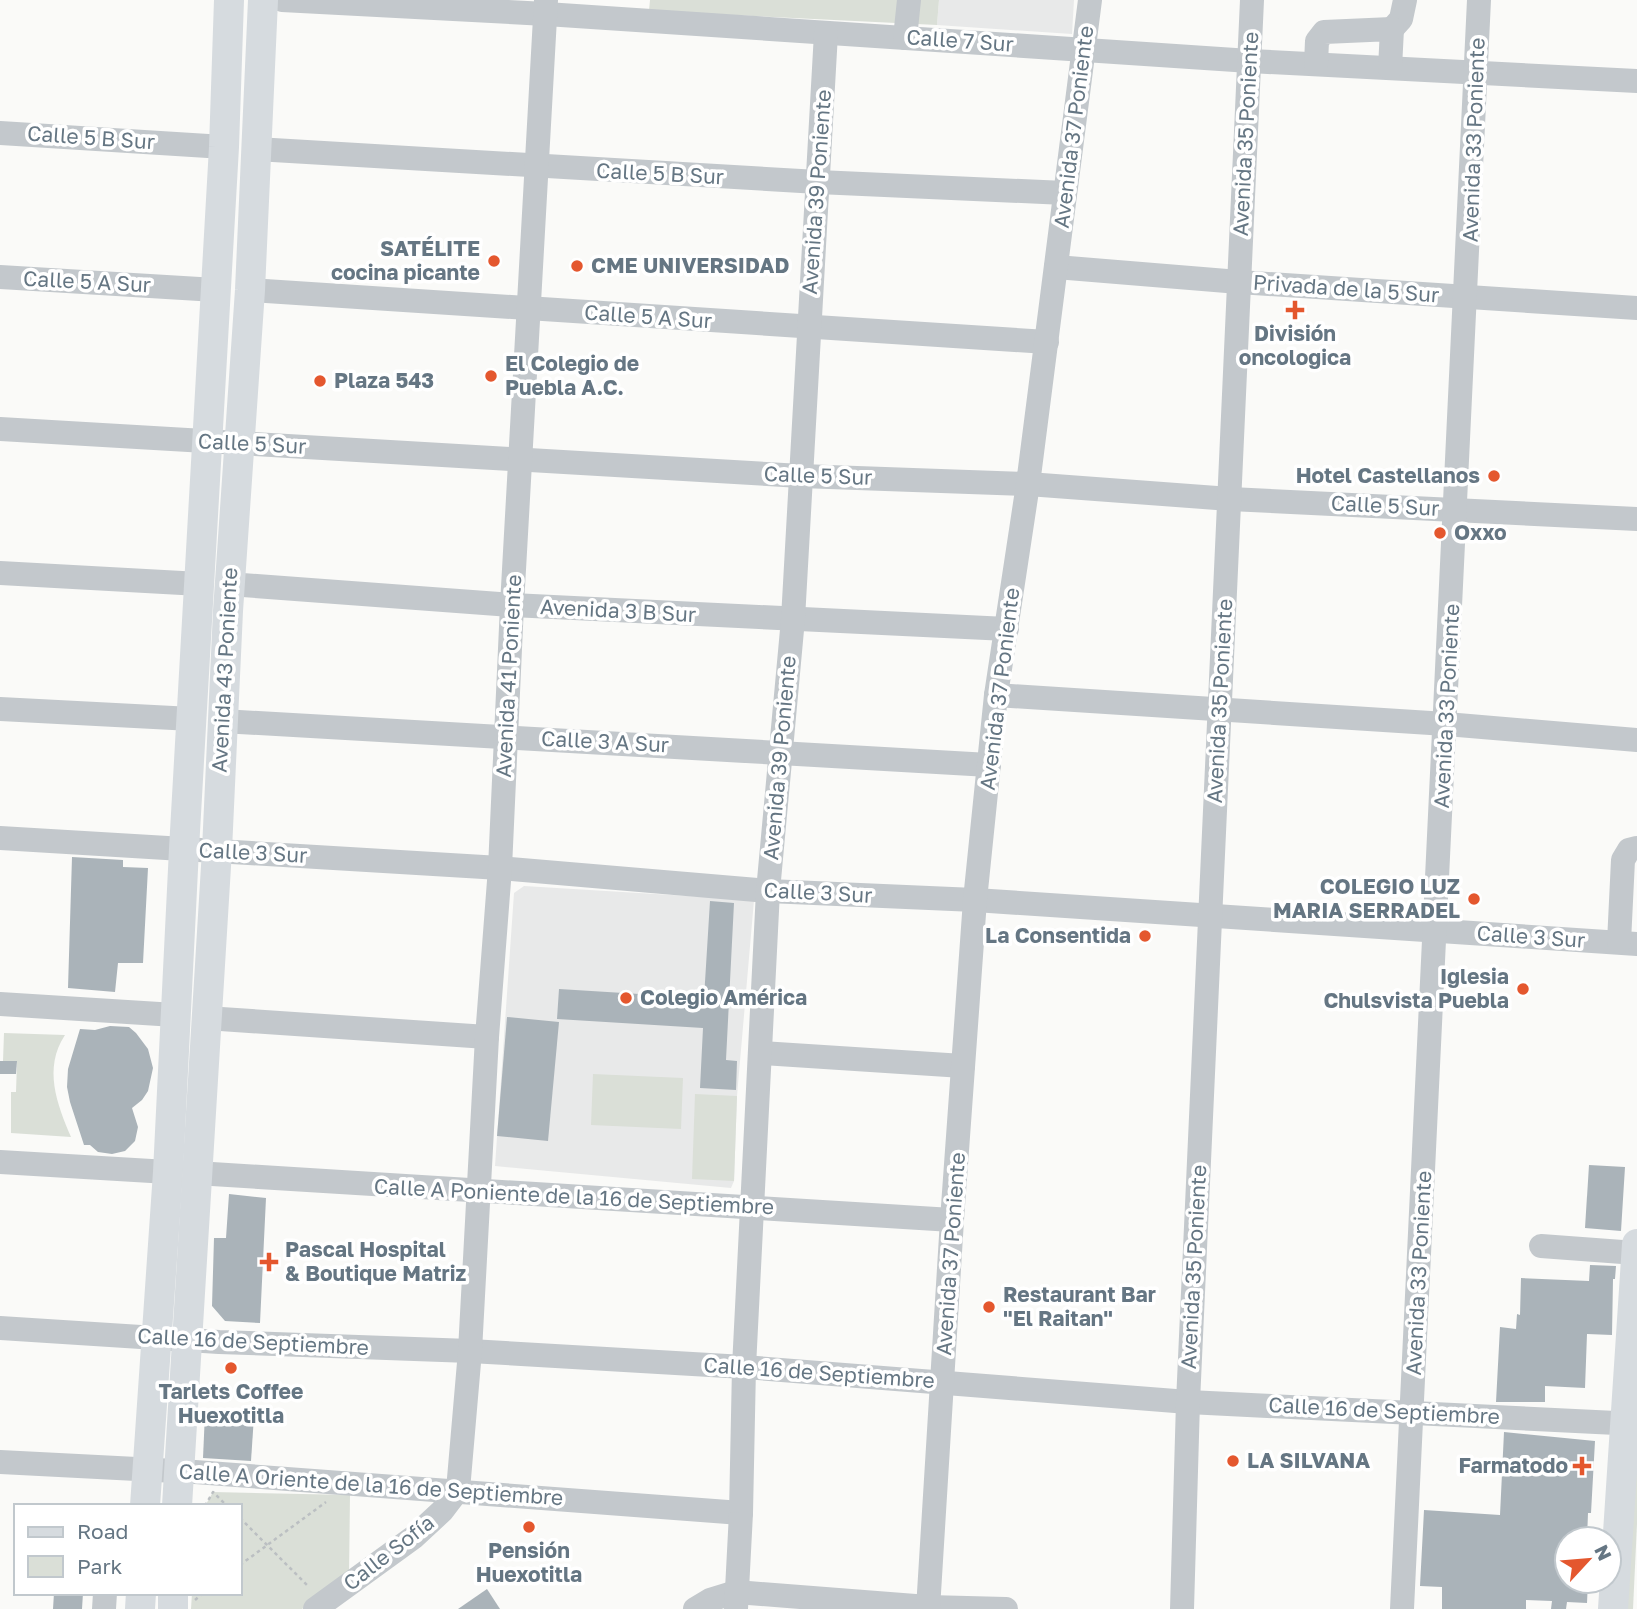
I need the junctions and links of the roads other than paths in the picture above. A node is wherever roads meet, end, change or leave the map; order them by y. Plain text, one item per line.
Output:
1 (229, 0) edge
2 (263, 0) edge
3 (282, 0) edge
4 (909, 0) edge
5 (1090, 0) edge
6 (1252, 0) edge
7 (1405, 0) edge
8 (1479, 0) edge
9 (546, 7) edge
10 (1392, 29) junction
11 (826, 33) junction
12 (905, 38) junction
13 (1083, 49) junction
14 (1250, 61) junction
15 (1316, 64) junction
16 (1391, 68) junction
17 (1477, 73) junction
18 (1637, 81) edge
19 (0, 133) edge
20 (224, 146) junction
21 (256, 149) junction
22 (536, 167) junction
23 (818, 182) junction
24 (1065, 193) junction
25 (1056, 267) junction
26 (0, 277) edge
27 (1239, 282) junction
28 (216, 290) junction
29 (250, 290) junction
30 (1467, 298) junction
31 (1637, 307) edge
32 (529, 309) junction
33 (808, 327) junction
34 (1046, 342) junction
35 (0, 429) edge
36 (208, 442) junction
37 (239, 444) junction
38 (520, 460) junction
39 (801, 476) junction
40 (1028, 484) junction
41 (1230, 499) junction
42 (1456, 510) junction
43 (1637, 519) edge
44 (0, 573) edge
45 (200, 584) junction
46 (229, 584) junction
47 (512, 606) junction
48 (793, 619) junction
49 (1007, 629) junction
50 (996, 695) junction
51 (0, 709) edge
52 (1219, 710) junction
53 (207, 720) junction
54 (1446, 724) junction
55 (506, 737) junction
56 (1637, 740) edge
57 (781, 752) junction
58 (989, 765) junction
59 (0, 838) edge
60 (1637, 848) edge
61 (184, 849) junction
62 (217, 850) junction
63 (500, 868) junction
64 (768, 891) junction
65 (975, 900) junction
66 (1629, 912) edge
67 (1210, 916) junction
68 (1436, 931) junction
69 (1628, 943) edge
70 (0, 1004) edge
71 (175, 1015) junction
72 (206, 1018) junction
73 (487, 1037) junction
74 (761, 1053) junction
75 (963, 1066) junction
76 (0, 1162) edge
77 (182, 1173) junction
78 (478, 1191) junction
79 (753, 1207) junction
80 (952, 1220) junction
81 (1637, 1244) edge
82 (1541, 1246) dead end
83 (1636, 1253) edge
84 (0, 1328) edge
85 (157, 1338) junction
86 (187, 1340) junction
87 (470, 1351) junction
88 (744, 1367) junction
89 (943, 1381) junction
90 (1188, 1402) junction
91 (1412, 1413) junction
92 (1631, 1424) edge
93 (0, 1462) edge
94 (147, 1469) junction
95 (179, 1471) junction
96 (458, 1490) junction
97 (145, 1504) edge
98 (177, 1504) edge
99 (741, 1513) junction
100 (313, 1599) edge
101 (736, 1600) edge
102 (928, 1608) edge
103 (695, 1609) edge
104 (1006, 1609) edge
105 (1182, 1609) edge
106 (1402, 1609) edge
107 (1613, 1609) edge

1 - 20 main road, Avenida 43 Poniente
2 - 21 main road, Avenida 43 Poniente
3 - 9 street, Calle 7 Sur
4 - 12 street
5 - 13 street, Avenida 37 Poniente
6 - 14 street, Avenida 35 Poniente
7 - 10 street
8 - 17 street, Avenida 33 Poniente
9 - 11 street, Calle 7 Sur
9 - 22 street, Avenida 41 Poniente
10 - 15 street
10 - 16 street
11 - 12 street, Calle 7 Sur
11 - 23 street, Avenida 39 Poniente
12 - 13 street, Calle 7 Sur
13 - 14 street, Calle 7 Sur
13 - 24 street, Avenida 37 Poniente
14 - 15 street, Calle 7 Sur
14 - 27 street, Avenida 35 Poniente
15 - 16 street, Calle 7 Sur
16 - 17 street, Calle 7 Sur
17 - 18 street, Calle 7 Sur
17 - 30 street, Avenida 33 Poniente
19 - 20 street, Calle 5 B Sur
20 - 28 main road, Avenida 43 Poniente
21 - 22 street, Calle 5 B Sur
21 - 29 main road, Avenida 43 Poniente
22 - 23 street, Calle 5 B Sur
22 - 32 street, Avenida 41 Poniente
23 - 24 street, Calle 5 B Sur
23 - 33 street, Avenida 39 Poniente
24 - 25 street, Avenida 37 Poniente
25 - 27 street, Privada de la 5 Sur
25 - 34 street, Avenida 37 Poniente
26 - 28 street, Calle 5 A Sur
27 - 30 street, Privada de la 5 Sur
27 - 41 street, Avenida 35 Poniente
28 - 36 main road, Avenida 43 Poniente
29 - 32 street, Calle 5 A Sur
29 - 37 main road, Avenida 43 Poniente
30 - 31 street, Privada de la 5 Sur
30 - 42 street, Avenida 33 Poniente
32 - 33 street, Calle 5 A Sur
32 - 38 street, Avenida 41 Poniente
33 - 34 street, Calle 5 A Sur
33 - 39 street, Avenida 39 Poniente
34 - 40 street, Avenida 37 Poniente
35 - 36 street, Calle 5 Sur
36 - 37 street, Calle 5 Sur
36 - 45 main road, Avenida 43 Poniente
37 - 38 street, Calle 5 Sur
37 - 46 main road, Avenida 43 Poniente
38 - 39 street, Calle 5 Sur
38 - 47 street, Avenida 41 Poniente
39 - 40 street, Calle 5 Sur
39 - 48 street, Avenida 39 Poniente
40 - 41 street, Calle 5 Sur
40 - 49 street, Avenida 37 Poniente
41 - 42 street, Calle 5 Sur
41 - 52 street, Avenida 35 Poniente
42 - 43 street, Calle 5 Sur
42 - 54 street, Avenida 33 Poniente
44 - 45 street
45 - 53 main road, Avenida 43 Poniente
46 - 47 street, Avenida 3 B Sur
46 - 53 main road, Avenida 43 Poniente
47 - 48 street, Avenida 3 B Sur
47 - 55 street, Avenida 41 Poniente
48 - 49 street, Avenida 3 B Sur
48 - 57 street, Avenida 39 Poniente
49 - 50 street, Avenida 37 Poniente
50 - 52 street
50 - 58 street, Avenida 37 Poniente
51 - 53 street, Calle 3 A Sur
52 - 54 street
52 - 67 street, Avenida 35 Poniente
53 - 55 street, Calle 3 A Sur
53 - 61 main road, Avenida 43 Poniente
53 - 62 main road, Avenida 43 Poniente
54 - 56 street
54 - 68 street, Avenida 33 Poniente
55 - 57 street, Calle 3 A Sur
55 - 63 street, Avenida 41 Poniente
57 - 58 street, Calle 3 A Sur
57 - 64 street, Avenida 39 Poniente
58 - 65 street, Avenida 37 Poniente
59 - 61 street, Calle 3 Sur
60 - 66 street
61 - 62 street, Calle 3 Sur
61 - 71 main road, Avenida 43 Poniente
62 - 63 street, Calle 3 Sur
62 - 72 main road, Avenida 43 Poniente
63 - 64 street, Calle 3 Sur
63 - 73 street, Avenida 41 Poniente
64 - 65 street, Calle 3 Sur
64 - 74 street, Avenida 39 Poniente
65 - 67 street, Calle 3 Sur
65 - 75 street, Avenida 37 Poniente
66 - 69 street
67 - 68 street, Calle 3 Sur
67 - 90 street, Avenida 35 Poniente
68 - 69 street, Calle 3 Sur
68 - 91 street, Avenida 33 Poniente
70 - 71 street
71 - 77 main road, Avenida 43 Poniente
72 - 73 street
72 - 77 main road, Avenida 43 Poniente
73 - 78 street, Avenida 41 Poniente
74 - 75 street
74 - 79 street, Avenida 39 Poniente
75 - 80 street, Avenida 37 Poniente
76 - 77 street, Calle A Poniente de la 16 de Septiembre
77 - 78 street, Calle A Poniente de la 16 de Septiembre
77 - 85 main road, Avenida 43 Poniente
77 - 86 main road, Avenida 43 Poniente
78 - 79 street, Calle A Poniente de la 16 de Septiembre
78 - 87 street, Avenida 41 Poniente
79 - 80 street, Calle A Poniente de la 16 de Septiembre
79 - 88 street, Avenida 39 Poniente
80 - 89 street, Avenida 37 Poniente
81 - 83 main road
82 - 83 street
83 - 92 main road
84 - 85 street, Calle 16 de Septiembre
85 - 86 street, Calle 16 de Septiembre
85 - 94 main road, Avenida 43 Poniente
86 - 87 street, Calle 16 de Septiembre
86 - 95 main road, Avenida 43 Poniente
87 - 88 street, Calle 16 de Septiembre
87 - 96 street, Avenida 41 Poniente
88 - 89 street, Calle 16 de Septiembre
88 - 99 street, Avenida 39 Poniente
89 - 90 street, Calle 16 de Septiembre
89 - 102 street, Avenida 37 Poniente
90 - 91 street, Calle 16 de Septiembre
90 - 105 street, Avenida 35 Poniente
91 - 92 street, Calle 16 de Septiembre
91 - 106 street, Avenida 33 Poniente
92 - 107 main road
93 - 94 street, Calle A Oriente de la 16 de Septiembre
94 - 95 street, Calle A Oriente de la 16 de Septiembre
94 - 97 main road, Avenida 43 Poniente
95 - 96 street, Calle A Oriente de la 16 de Septiembre
95 - 98 main road, Avenida 43 Poniente
96 - 99 street, Calle A Oriente de la 16 de Septiembre
96 - 100 street, Calle Sofía
99 - 101 street, Avenida 39 Poniente
101 - 102 street
101 - 103 street
102 - 104 street

